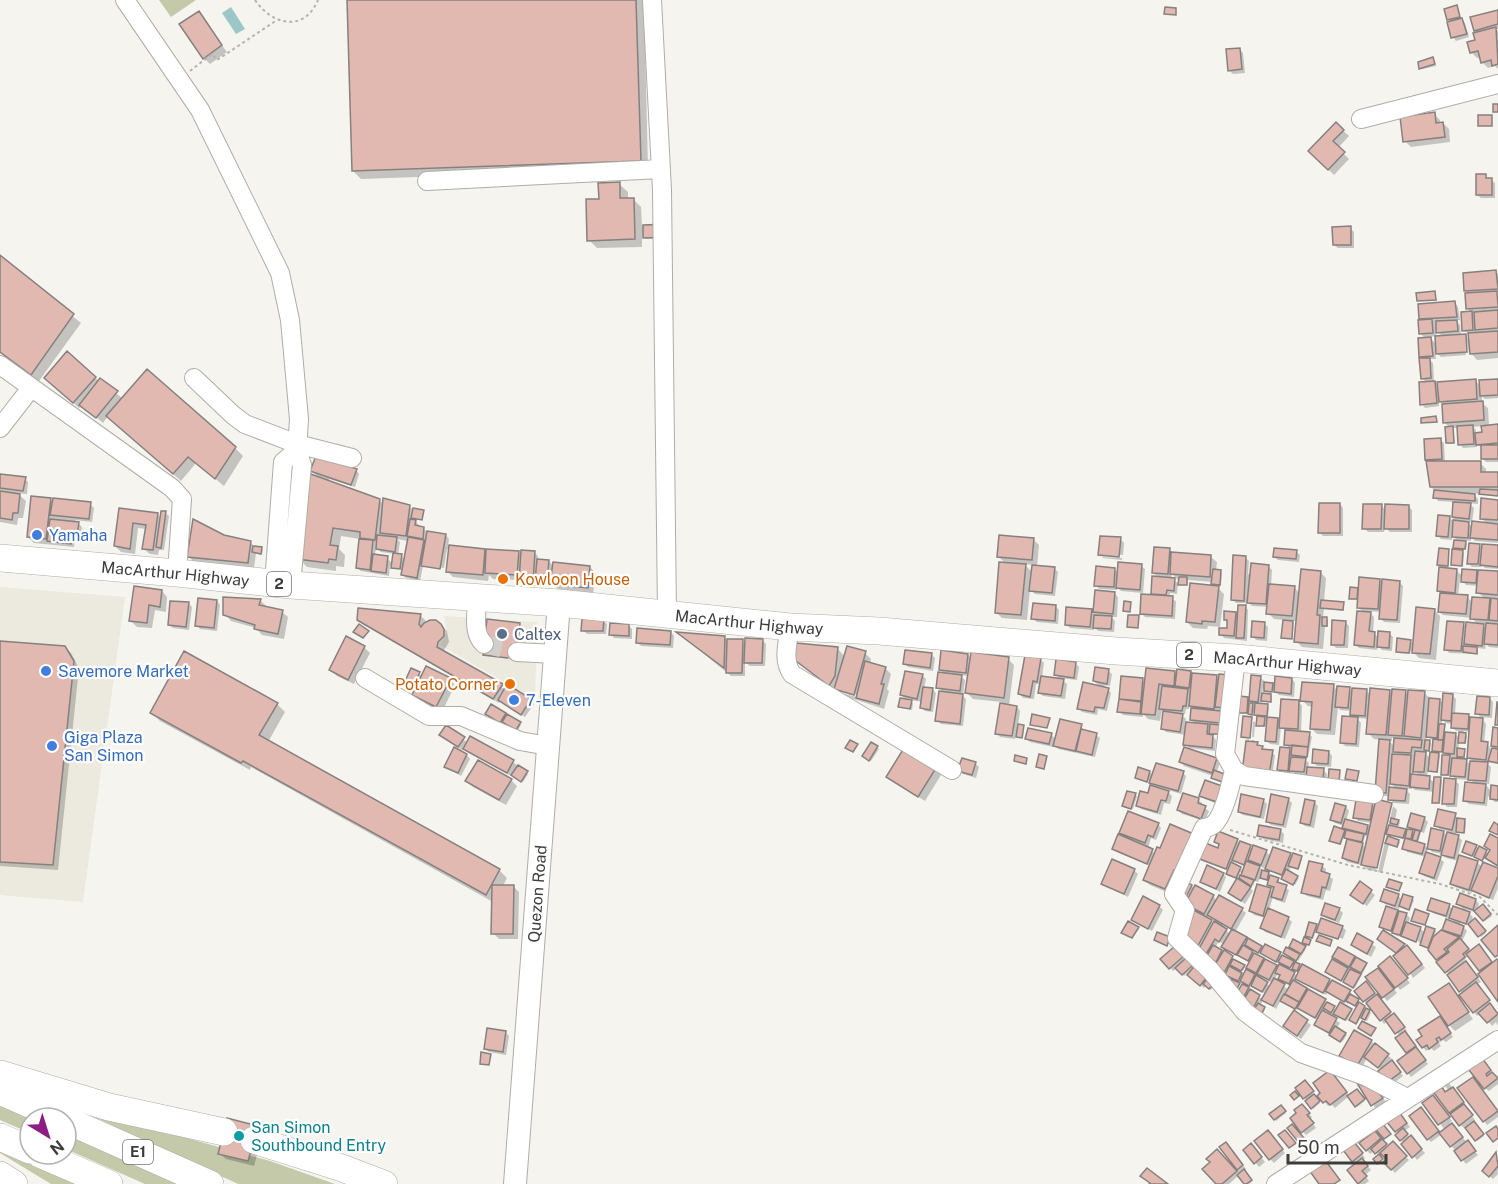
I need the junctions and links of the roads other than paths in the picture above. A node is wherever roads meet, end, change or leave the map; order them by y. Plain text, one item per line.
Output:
1 (125, 0) edge
2 (652, 0) edge
3 (1498, 84) edge
4 (1361, 119) dead end
5 (661, 169) junction
6 (427, 181) dead end
7 (0, 365) edge
8 (194, 378) dead end
9 (31, 388) junction
10 (0, 428) edge
11 (297, 447) junction
12 (352, 458) dead end
13 (281, 497) junction
14 (299, 499) junction
15 (287, 528) junction
16 (0, 558) edge
17 (177, 573) junction
18 (283, 585) junction
19 (477, 597) junction
20 (559, 603) junction
21 (667, 613) junction
22 (790, 627) junction
23 (477, 644) dead end
24 (517, 652) tunnel mouth
25 (555, 654) junction
26 (1236, 658) junction
27 (365, 678) dead end
28 (1498, 683) edge
29 (548, 746) junction
30 (952, 770) dead end
31 (1234, 770) junction
32 (1374, 794) dead end
33 (1498, 1040) edge
34 (0, 1074) edge
35 (0, 1091) edge
36 (1407, 1098) junction
37 (34, 1106) edge
38 (78, 1125) edge
39 (224, 1132) dead end
40 (0, 1137) edge
41 (254, 1140) dead end
42 (18, 1145) edge
43 (68, 1166) edge
44 (0, 1175) edge
45 (14, 1184) edge
46 (109, 1184) edge
47 (210, 1184) edge
48 (384, 1184) edge
49 (515, 1184) edge
50 (1276, 1184) edge

1 - 11 street
2 - 5 street
3 - 4 street
5 - 6 street
5 - 21 street
7 - 9 street
8 - 11 street
9 - 10 street
9 - 17 street
11 - 12 street
11 - 13 street
11 - 14 street
13 - 14 street
13 - 15 street
14 - 15 street
15 - 18 street
16 - 17 highway, MacArthur Highway / 2
17 - 18 highway, MacArthur Highway / 2
18 - 19 highway, MacArthur Highway / 2
19 - 20 highway, MacArthur Highway / 2
19 - 23 street
20 - 21 highway, MacArthur Highway / 2
20 - 25 main road, Quezon Road
21 - 22 highway, MacArthur Highway / 2
22 - 26 highway, MacArthur Highway / 2
22 - 30 street
24 - 25 street
25 - 29 main road, Quezon Road
26 - 28 highway, MacArthur Highway / 2
26 - 31 street
27 - 29 street
29 - 49 main road, Quezon Road
31 - 32 street
31 - 36 street
33 - 36 street
34 - 39 highway
35 - 37 highway
36 - 50 street
38 - 47 highway, E1
40 - 42 highway
41 - 48 highway
43 - 46 highway, E1
44 - 45 highway

